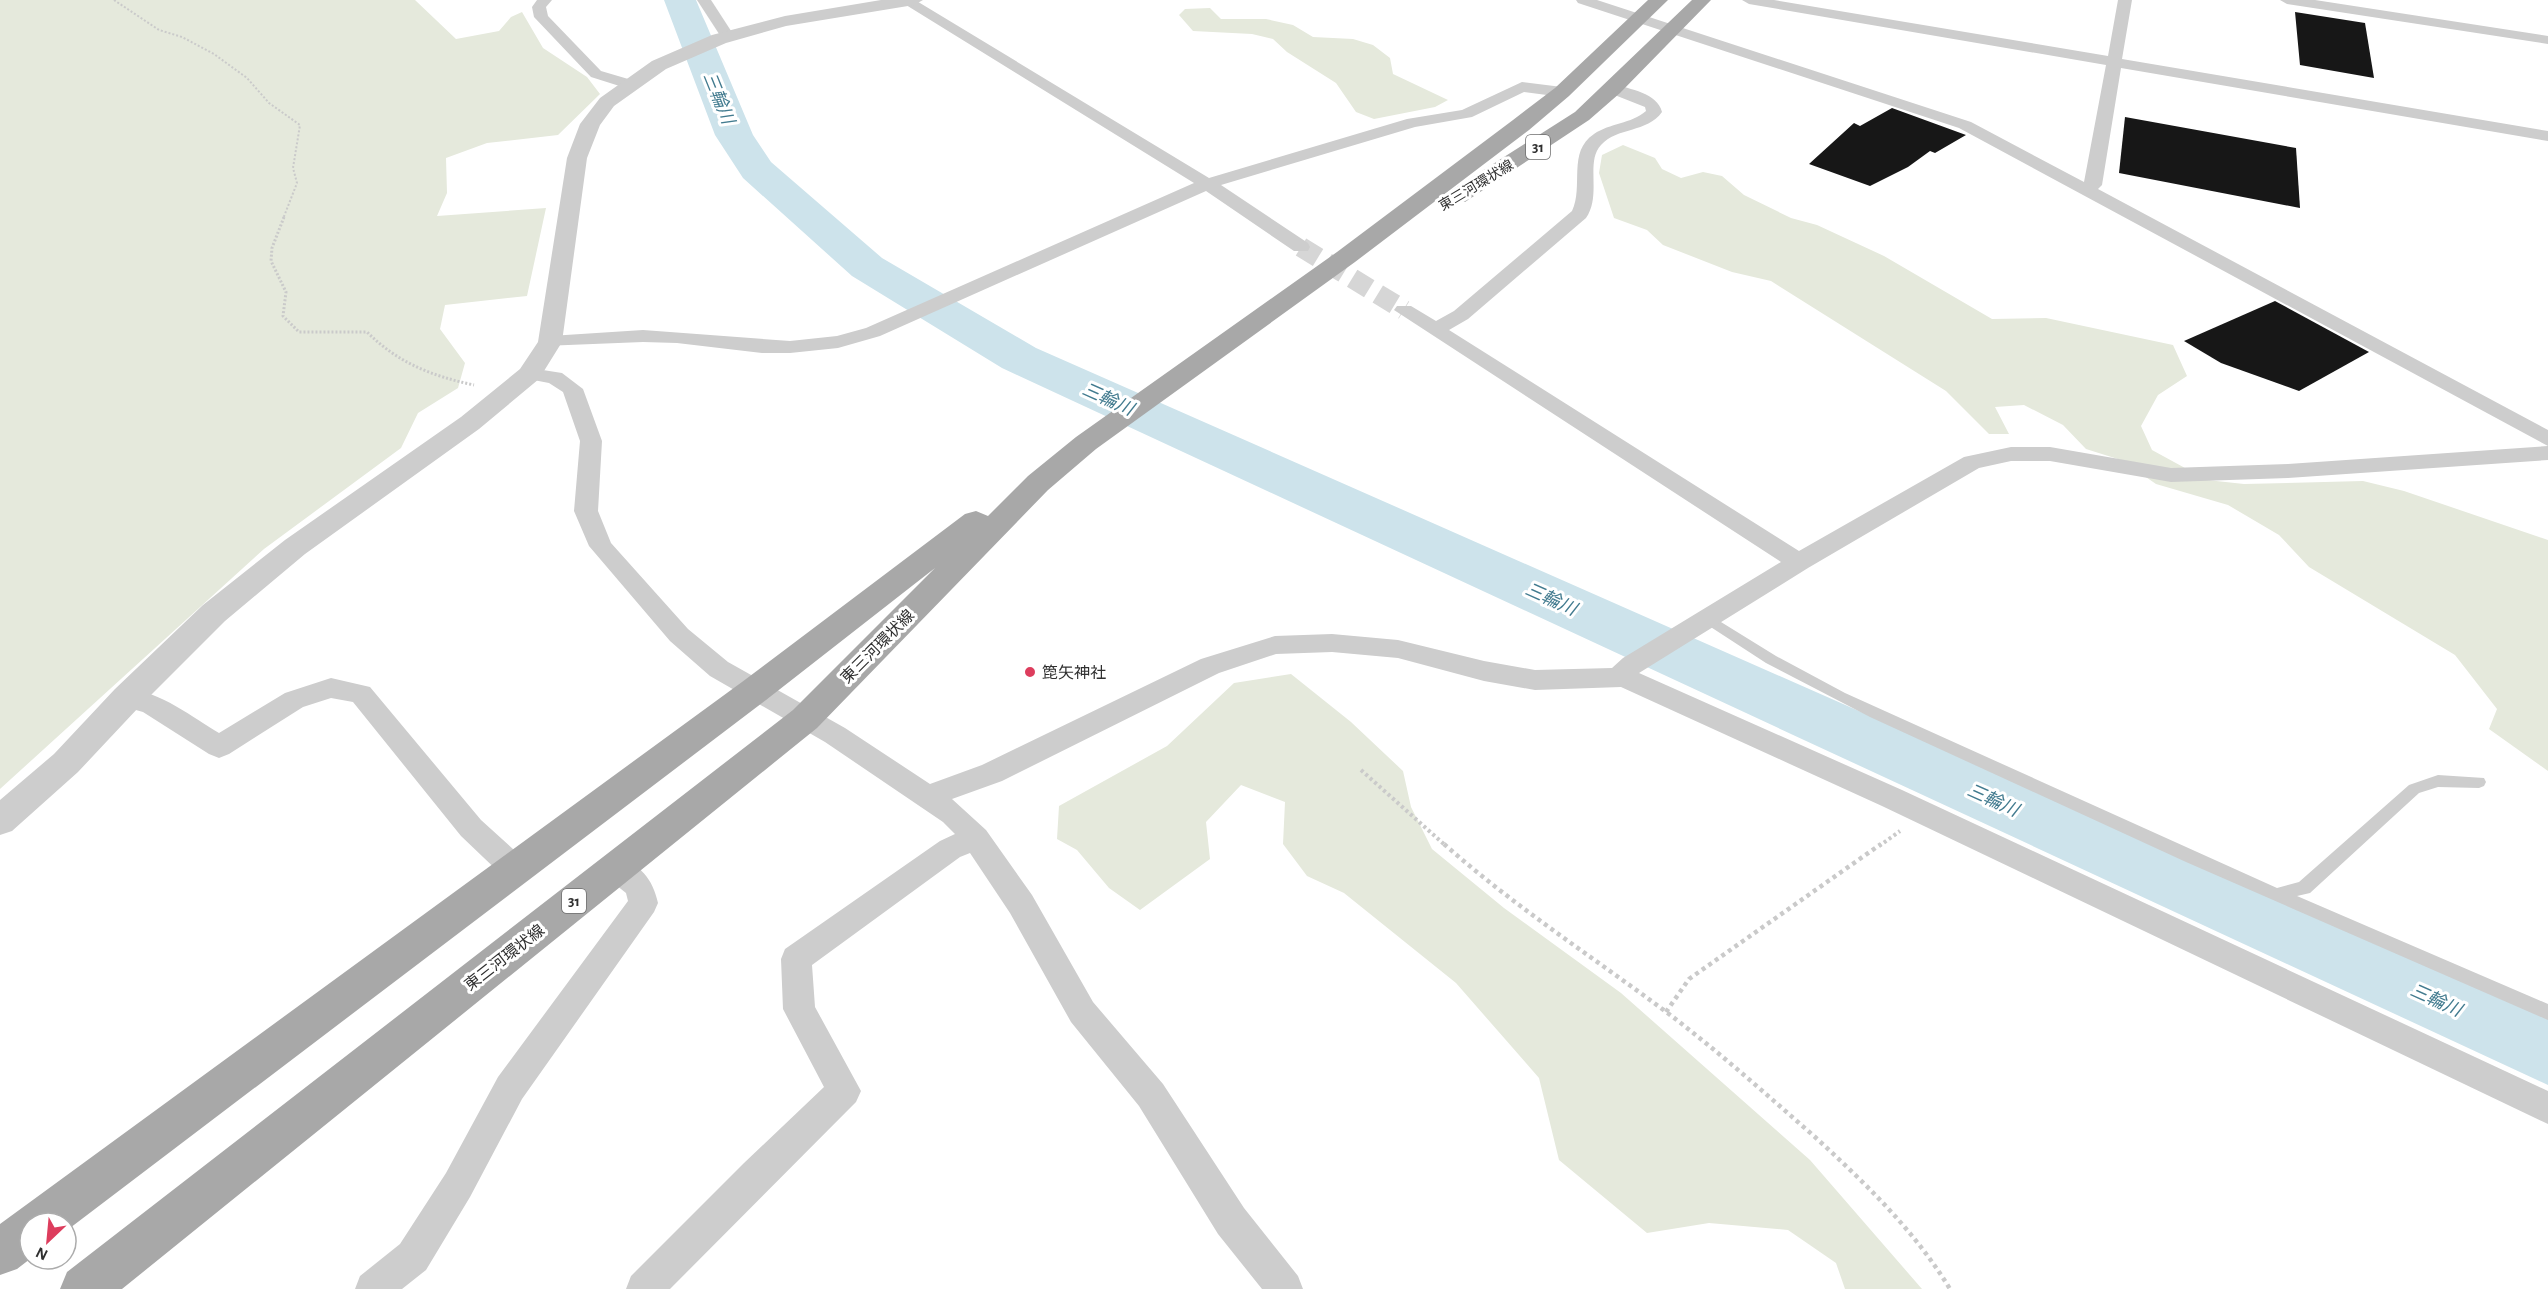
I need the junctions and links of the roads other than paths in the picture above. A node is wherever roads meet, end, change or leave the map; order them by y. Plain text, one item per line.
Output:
1 (545, 0) edge
2 (704, 0) edge
3 (909, 0) edge
4 (1582, 0) edge
5 (1659, 0) edge
6 (1702, 0) edge
7 (1749, 0) edge
8 (2125, 0) edge
9 (2287, 0) edge
10 (1641, 19) junction
11 (1673, 30) junction
12 (724, 38) junction
13 (2548, 40) edge
14 (2112, 62) junction
15 (629, 84) junction
16 (1613, 89) junction
17 (1562, 92) junction
18 (2548, 136) edge
19 (1207, 184) junction
20 (2085, 188) junction
21 (1301, 247) tunnel mouth
22 (1346, 257) junction
23 (1404, 310) tunnel mouth
24 (1435, 330) junction
25 (550, 342) junction
26 (530, 374) junction
27 (2548, 439) edge
28 (2548, 453) edge
29 (1038, 483) junction
30 (1799, 562) junction
31 (1700, 623) junction
32 (1627, 671) junction
33 (754, 691) junction
34 (127, 698) junction
35 (805, 719) junction
36 (2479, 782) dead end
37 (930, 798) junction
38 (0, 821) edge
39 (976, 838) junction
40 (616, 868) junction
41 (514, 869) junction
42 (2278, 894) junction
43 (2548, 1012) edge
44 (2548, 1108) edge
45 (55, 1211) edge
46 (18, 1239) edge
47 (0, 1252) edge
48 (85, 1289) edge
49 (374, 1289) edge
50 (644, 1289) edge
51 (1285, 1289) edge

1 - 15 street
2 - 12 street
3 - 12 street
3 - 19 street
4 - 10 street
5 - 10 main road, 東三河環状線 / 31
6 - 11 main road, 東三河環状線 / 31
7 - 14 street
8 - 14 street
9 - 13 street
10 - 11 street
10 - 17 main road, 東三河環状線 / 31
11 - 16 main road, 東三河環状線 / 31
11 - 20 street
12 - 15 street
14 - 18 street
14 - 20 street
15 - 25 street
16 - 22 main road, 東三河環状線 / 31
16 - 24 street
17 - 19 street
17 - 22 main road, 東三河環状線 / 31
19 - 21 street
19 - 25 street
20 - 27 street
22 - 29 main road, 東三河環状線 / 31
23 - 24 street
24 - 30 street
25 - 26 street
26 - 33 street
26 - 34 street
28 - 30 street
29 - 33 main road, 東三河環状線 / 31
29 - 35 main road, 東三河環状線 / 31
30 - 31 street
31 - 32 street
31 - 42 lane
32 - 37 street
32 - 44 street
33 - 35 street
33 - 41 main road, 東三河環状線 / 31
34 - 38 street
34 - 41 street
35 - 37 street
35 - 40 main road, 東三河環状線 / 31
36 - 42 lane
37 - 39 street
39 - 50 street
39 - 51 street
40 - 48 main road, 東三河環状線 / 31
40 - 49 street
41 - 45 main road, 東三河環状線 / 31
42 - 43 lane
46 - 47 main road

